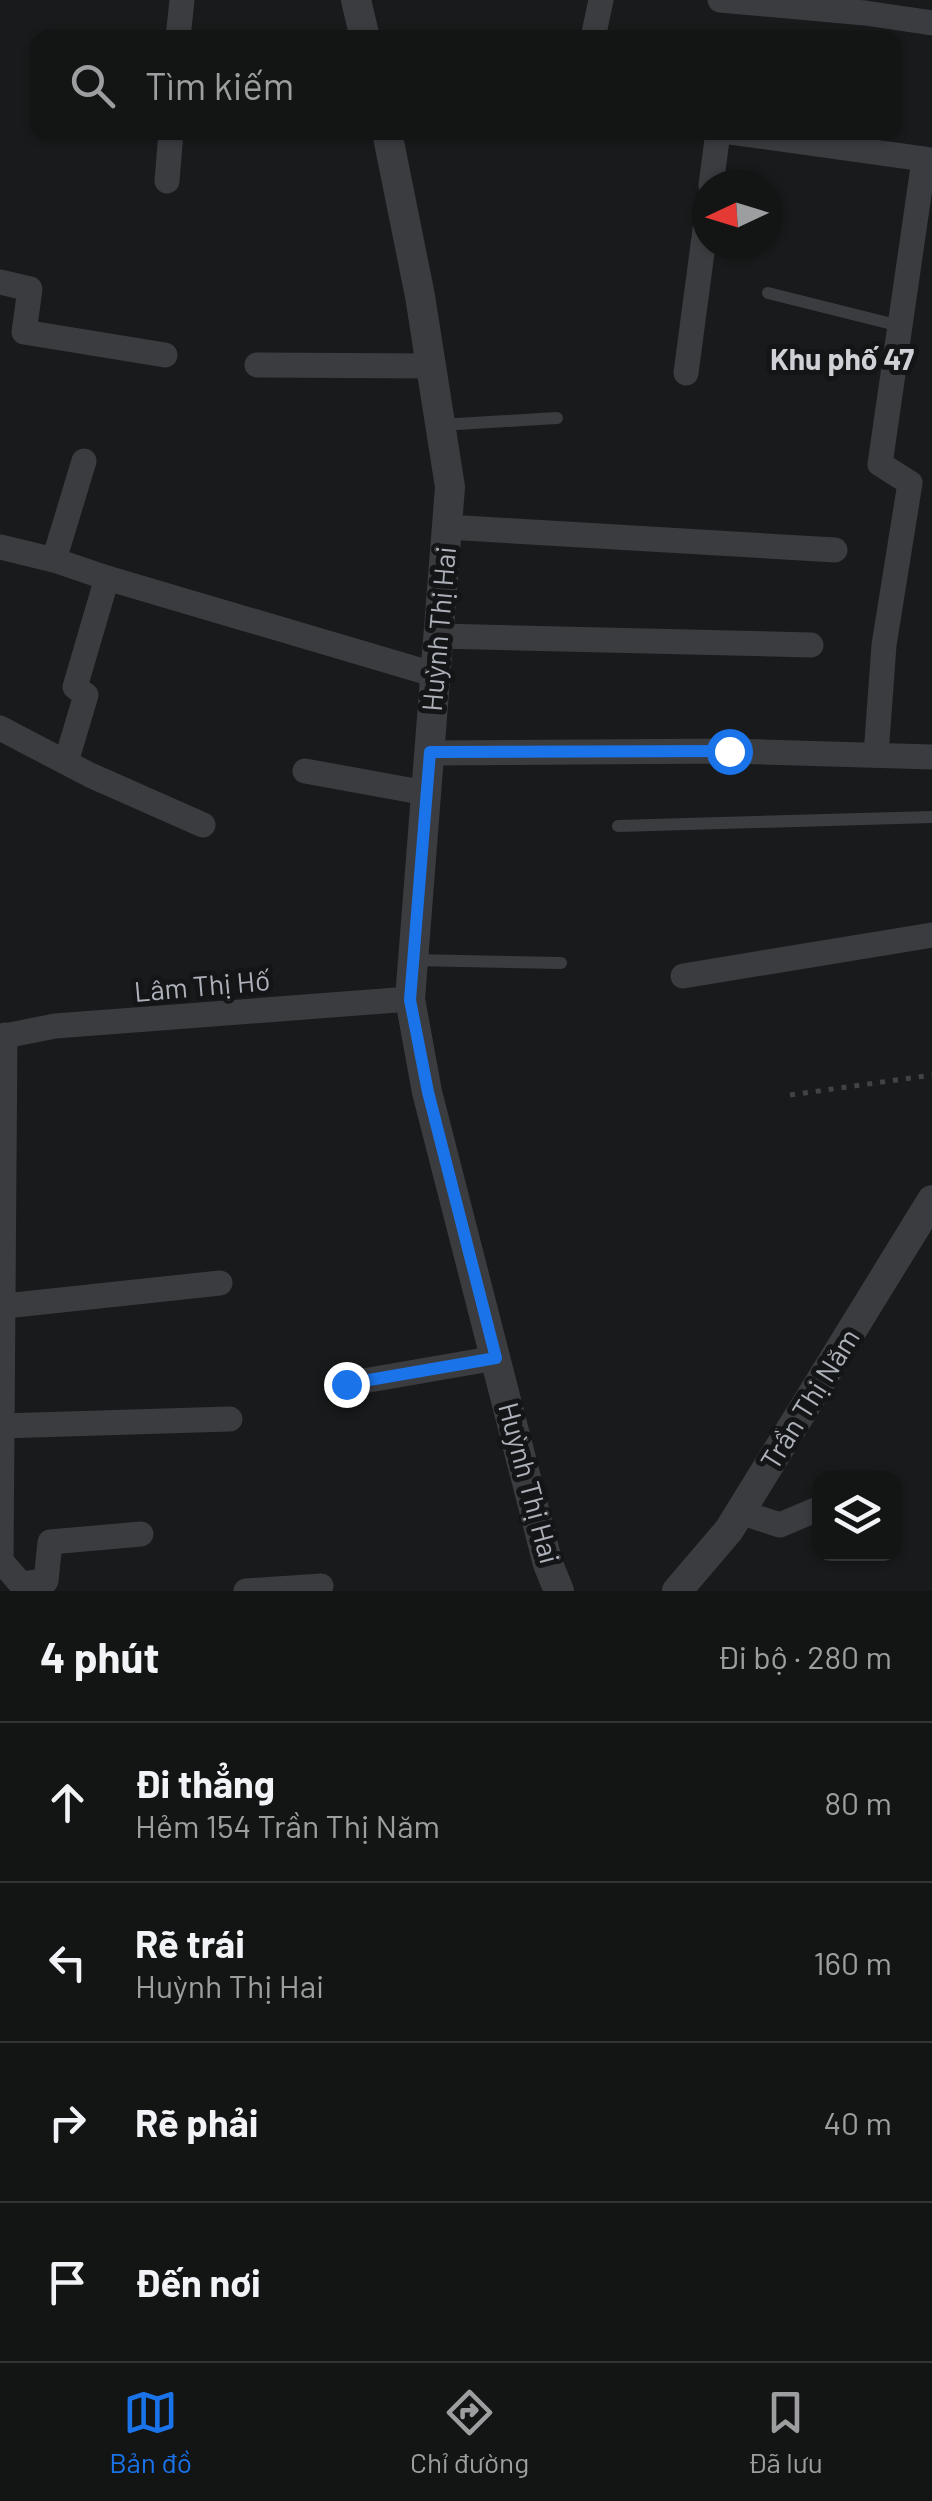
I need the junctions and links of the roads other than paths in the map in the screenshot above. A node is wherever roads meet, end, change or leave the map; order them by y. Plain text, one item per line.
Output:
1 (182, 0) edge
2 (356, 0) edge
3 (601, 0) edge
4 (720, 0) edge
5 (932, 24) edge
6 (179, 30) edge
7 (362, 30) edge
8 (595, 30) edge
9 (169, 140) edge
10 (389, 140) edge
11 (717, 140) edge
12 (787, 140) edge
13 (928, 160) edge
14 (713, 170) edge
15 (166, 181) dead end
16 (701, 260) edge
17 (0, 282) edge
18 (768, 293) dead end
19 (900, 326) junction
20 (165, 355) dead end
21 (258, 365) dead end
22 (431, 366) junction
23 (686, 373) dead end
24 (557, 418) dead end
25 (440, 425) junction
26 (84, 460) dead end
27 (447, 527) junction
28 (0, 547) edge
29 (835, 550) dead end
30 (54, 560) junction
31 (107, 578) junction
32 (439, 636) junction
33 (811, 644) dead end
34 (436, 675) junction
35 (0, 728) edge
36 (430, 752) junction
37 (876, 755) junction
38 (932, 757) edge
39 (66, 762) junction
40 (305, 771) dead end
41 (426, 793) junction
42 (932, 817) edge
43 (203, 825) dead end
44 (618, 826) dead end
45 (932, 935) edge
46 (413, 960) junction
47 (561, 962) dead end
48 (684, 976) dead end
49 (410, 1000) junction
50 (2, 1036) edge
51 (932, 1200) edge
52 (220, 1283) dead end
53 (5, 1306) junction
54 (496, 1358) junction
55 (346, 1384) dead end
56 (230, 1420) dead end
57 (2, 1426) edge
58 (812, 1511) edge
59 (740, 1512) junction
60 (141, 1534) dead end
61 (1, 1561) edge
62 (49, 1586) edge
63 (321, 1586) dead end
64 (246, 1591) edge
65 (559, 1591) edge
66 (677, 1591) edge

1 - 6 street
2 - 7 street
3 - 8 street
4 - 5 street
9 - 15 street
10 - 22 street, Huỳnh Thị Hai
11 - 14 street
12 - 13 street
13 - 19 street
16 - 23 street
17 - 20 street
18 - 19 lane
19 - 37 street
21 - 22 street
22 - 25 street, Huỳnh Thị Hai
24 - 25 lane
25 - 27 street, Huỳnh Thị Hai
26 - 30 street
27 - 29 street
27 - 32 street, Huỳnh Thị Hai
28 - 30 street
30 - 31 street
31 - 34 street
31 - 39 street
32 - 33 street
32 - 34 street, Huỳnh Thị Hai
34 - 36 street, Huỳnh Thị Hai
35 - 39 street
36 - 37 street
36 - 41 street, Huỳnh Thị Hai
37 - 38 street
39 - 43 street
40 - 41 street
41 - 46 street, Huỳnh Thị Hai
42 - 44 lane
45 - 48 street
46 - 47 lane
46 - 49 street, Huỳnh Thị Hai
49 - 50 street, Lâm Thị Hố
49 - 54 street, Huỳnh Thị Hai
50 - 53 street
51 - 59 street, Trần Thị Năm
52 - 53 street
53 - 57 street
54 - 55 street
54 - 65 street, Huỳnh Thị Hai
56 - 57 street
57 - 61 street
58 - 59 street
59 - 66 street, Trần Thị Năm
60 - 62 street
61 - 62 street
63 - 64 street

